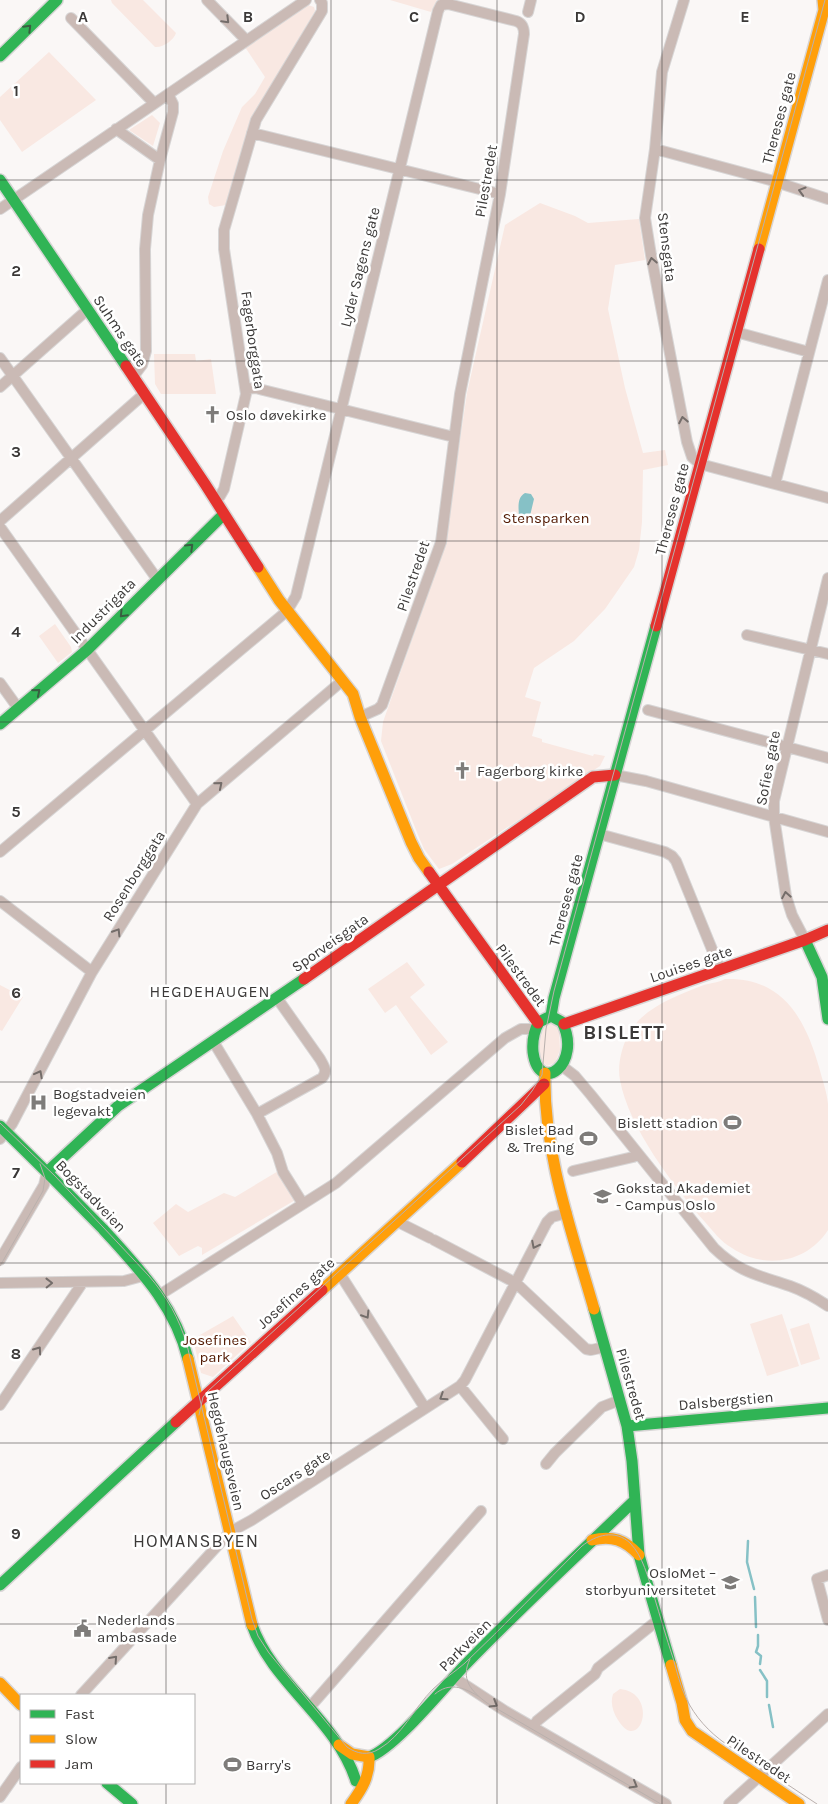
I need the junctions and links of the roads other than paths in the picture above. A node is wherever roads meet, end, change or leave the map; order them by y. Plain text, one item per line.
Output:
1 (41, 0) edge
2 (57, 0) edge
3 (206, 0) edge
4 (306, 0) edge
5 (320, 0) edge
6 (531, 0) edge
7 (684, 0) edge
8 (825, 5) edge
9 (528, 12) dead end
10 (71, 18) dead end
11 (516, 20) joint
12 (0, 40) edge
13 (246, 40) junction
14 (0, 56) edge
15 (168, 94) junction
16 (154, 103) junction
17 (116, 129) junction
18 (252, 133) junction
19 (654, 150) junction
20 (160, 160) junction
21 (400, 169) junction
22 (0, 180) edge
23 (776, 183) junction
24 (500, 194) junction
25 (13, 199) junction
26 (828, 199) edge
27 (0, 209) edge
28 (828, 280) edge
29 (87, 310) junction
30 (736, 332) junction
31 (809, 352) junction
32 (0, 358) edge
33 (13, 376) junction
34 (133, 377) junction
35 (0, 387) edge
36 (246, 389) junction
37 (144, 394) junction
38 (341, 409) junction
39 (454, 437) junction
40 (70, 458) junction
41 (700, 464) junction
42 (776, 484) junction
43 (828, 498) edge
44 (215, 500) junction
45 (224, 515) junction
46 (0, 521) edge
47 (0, 527) edge
48 (828, 578) edge
49 (156, 579) junction
50 (287, 611) junction
51 (747, 635) dead end
52 (811, 649) junction
53 (87, 650) junction
54 (828, 654) edge
55 (342, 681) junction
56 (0, 683) edge
57 (18, 708) junction
58 (648, 710) dead end
59 (360, 717) junction
60 (0, 724) edge
61 (145, 731) junction
62 (787, 747) junction
63 (828, 758) edge
64 (615, 775) junction
65 (197, 804) junction
66 (774, 817) junction
67 (828, 832) edge
68 (599, 834) junction
69 (0, 852) edge
70 (438, 885) junction
71 (0, 901) edge
72 (828, 930) edge
73 (805, 940) junction
74 (720, 969) junction
75 (92, 972) junction
76 (277, 998) junction
77 (551, 1016) junction
78 (828, 1019) edge
79 (564, 1024) junction
80 (536, 1026) junction
81 (213, 1041) junction
82 (562, 1066) junction
83 (545, 1078) junction
84 (256, 1114) junction
85 (2, 1132) edge
86 (638, 1154) junction
87 (573, 1171) dead end
88 (47, 1172) junction
89 (303, 1204) junction
90 (567, 1213) junction
91 (398, 1222) junction
92 (0, 1260) edge
93 (144, 1274) junction
94 (340, 1274) junction
95 (83, 1282) junction
96 (516, 1283) junction
97 (0, 1284) edge
98 (159, 1292) junction
99 (828, 1306) edge
100 (605, 1347) junction
101 (460, 1386) junction
102 (620, 1400) junction
103 (199, 1402) junction
104 (0, 1405) edge
105 (425, 1408) junction
106 (828, 1408) edge
107 (627, 1426) junction
108 (503, 1439) dead end
109 (546, 1464) dead end
110 (635, 1500) junction
111 (480, 1510) dead end
112 (230, 1532) junction
113 (592, 1540) junction
114 (639, 1555) junction
115 (828, 1575) edge
116 (0, 1585) edge
117 (658, 1620) junction
118 (828, 1620) edge
119 (453, 1677) junction
120 (0, 1683) edge
121 (82, 1694) edge
122 (20, 1704) edge
123 (310, 1707) junction
124 (828, 1714) edge
125 (534, 1727) junction
126 (339, 1745) junction
127 (369, 1757) junction
128 (20, 1768) edge
129 (367, 1773) junction
130 (758, 1777) junction
131 (356, 1782) junction
132 (108, 1784) edge
133 (0, 1797) edge
134 (132, 1804) edge
135 (339, 1804) edge
136 (351, 1804) edge
137 (666, 1804) edge
138 (729, 1804) edge
139 (800, 1804) edge

1 - 12 street
14 -> 2 street
3 -> 13 street
4 - 13 street
5 - 18 street, Fagerborggata
6 - 9 street
7 - 19 street, Stensgata
8 - 23 street, Thereses gate
10 - 16 street
11 - 21 street, Lyder Sagens gate
11 - 24 street, Pilestredet
13 - 15 street
15 - 16 street
15 - 20 street
16 - 17 street
17 - 20 street
17 - 25 street
18 - 21 street
18 - 36 street, Fagerborggata
19 - 23 street
41 -> 19 street, Stensgata
20 - 34 street
21 - 24 street
21 - 38 street, Lyder Sagens gate
22 - 25 street, Suhms gate
26 -> 23 street
23 - 30 street, Thereses gate
24 - 39 street, Pilestredet
25 - 27 street
25 - 29 street, Suhms gate
28 - 31 street
29 - 33 street
29 - 34 street, Suhms gate
30 - 31 street
30 - 41 street, Thereses gate
31 - 42 street
32 - 33 street
33 - 35 street
33 - 40 street
34 - 37 street, Suhms gate
36 - 38 street
36 - 44 street, Fagerborggata
37 - 40 street
37 - 44 street, Suhms gate
38 - 39 street
38 - 50 street, Lyder Sagens gate
39 - 59 street, Pilestredet
40 - 46 street
40 - 49 street
41 - 42 street
41 - 64 street, Thereses gate
42 - 43 street
44 - 45 street
49 -> 45 street, Industrigata
45 - 50 street
47 - 53 street
48 - 52 street, Sofies gate
49 -> 53 street, Industrigata
50 - 55 street
50 - 61 street
51 - 52 street
52 - 54 street
52 - 62 street, Sofies gate
57 -> 53 street, Industrigata
53 - 61 street
55 - 59 street
65 -> 55 street, Rosenborggata
56 - 57 street
57 - 60 street, Industrigata
58 - 62 street
59 - 70 street, Pilestredet
61 - 65 street
61 - 69 street
62 - 63 street
62 - 66 street, Sofies gate
64 - 66 street
64 - 68 street, Thereses gate
64 - 70 street, Sporveisgata
75 -> 65 street, Rosenborggata
66 - 67 street
73 -> 66 street, Sofies gate
68 - 74 street
68 - 77 street, Thereses gate
70 - 76 street, Sporveisgata
70 - 80 street, Pilestredet
71 - 75 street
72 - 73 street, Louises gate
73 - 74 street, Louises gate
73 - 78 street, Sofies gate
74 - 79 street, Louises gate
85 -> 75 street, Rosenborggata
76 - 81 street, Sporveisgata
76 - 84 street
77 - 79 street
77 - 80 street
79 - 82 street
80 - 83 street
80 - 89 street
81 - 84 street
81 - 88 street, Sporveisgata
82 - 83 street
82 - 86 street
83 - 90 street, Pilestredet
83 - 91 street, Josefines gate
84 - 89 street
85 - 88 street, Bogstadveien
86 - 87 street
86 - 99 street
88 - 92 street
88 - 93 street, Bogstadveien
89 - 98 street
90 -> 96 street, Oscars gate
90 - 100 street, Pilestredet
91 - 94 street, Josefines gate
91 - 96 street
93 - 95 street
93 - 98 street, Bogstadveien
94 - 103 street, Josefines gate
94 -> 105 street
97 -> 95 street
104 -> 95 street
96 - 100 street
96 - 101 street, Oscars gate
98 - 103 street, Hegdehaugsveien
100 - 102 street, Pilestredet
101 -> 105 street, Oscars gate
101 - 108 street
102 - 107 street, Pilestredet
102 - 109 street
103 - 112 street, Hegdehaugsveien
103 - 116 street, Josefines gate
105 - 112 street, Oscars gate
106 - 107 street, Dalsbergstien
107 - 110 street, Pilestredet
110 - 113 street, Parkveien
110 - 114 street, Pilestredet
111 - 123 street
121 -> 112 street, Oscars gate
112 - 123 street, Hegdehaugsveien
113 - 114 street
113 - 119 street, Parkveien
114 - 117 street, Pilestredet
115 - 118 street
117 - 125 street
117 - 130 street, Pilestredet
119 -> 125 street
119 - 127 street, Parkveien
120 - 122 street
123 - 126 street, Hegdehaugsveien
124 - 130 street
125 -> 137 street
126 - 127 street, Hegdehaugsveien
126 - 131 street, Hegdehaugsveien
127 - 129 street
128 - 133 street
129 - 131 street
129 - 136 street
130 - 138 street
130 - 139 street, Pilestredet
131 - 135 street
132 - 134 street

